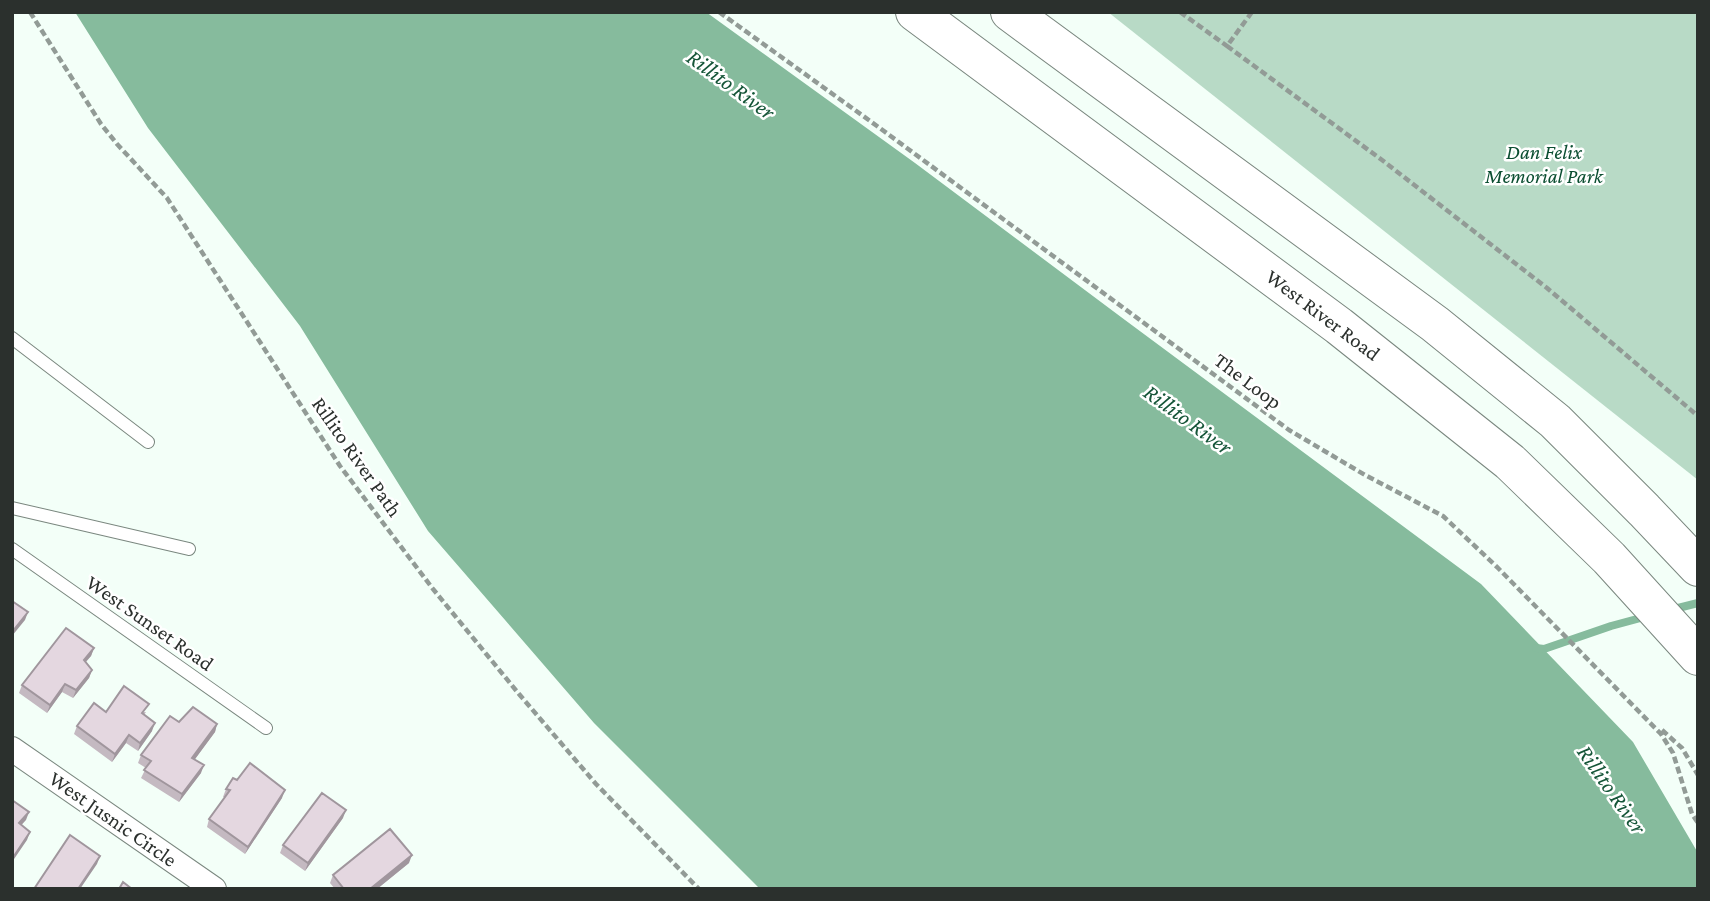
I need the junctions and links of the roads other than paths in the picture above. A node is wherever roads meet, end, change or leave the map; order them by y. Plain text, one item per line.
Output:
1 (915, 12) edge
2 (1010, 12) edge
3 (12, 338) edge
4 (148, 442) dead end
5 (12, 508) edge
6 (12, 549) edge
7 (189, 549) dead end
8 (1691, 560) edge
9 (1693, 650) edge
10 (266, 728) dead end
11 (12, 749) edge
12 (214, 889) edge

1 - 9 main road, West River Road
2 - 8 main road
3 - 4 lane
5 - 7 lane
6 - 10 lane, West Sunset Road
11 - 12 street, West Jusnic Circle

